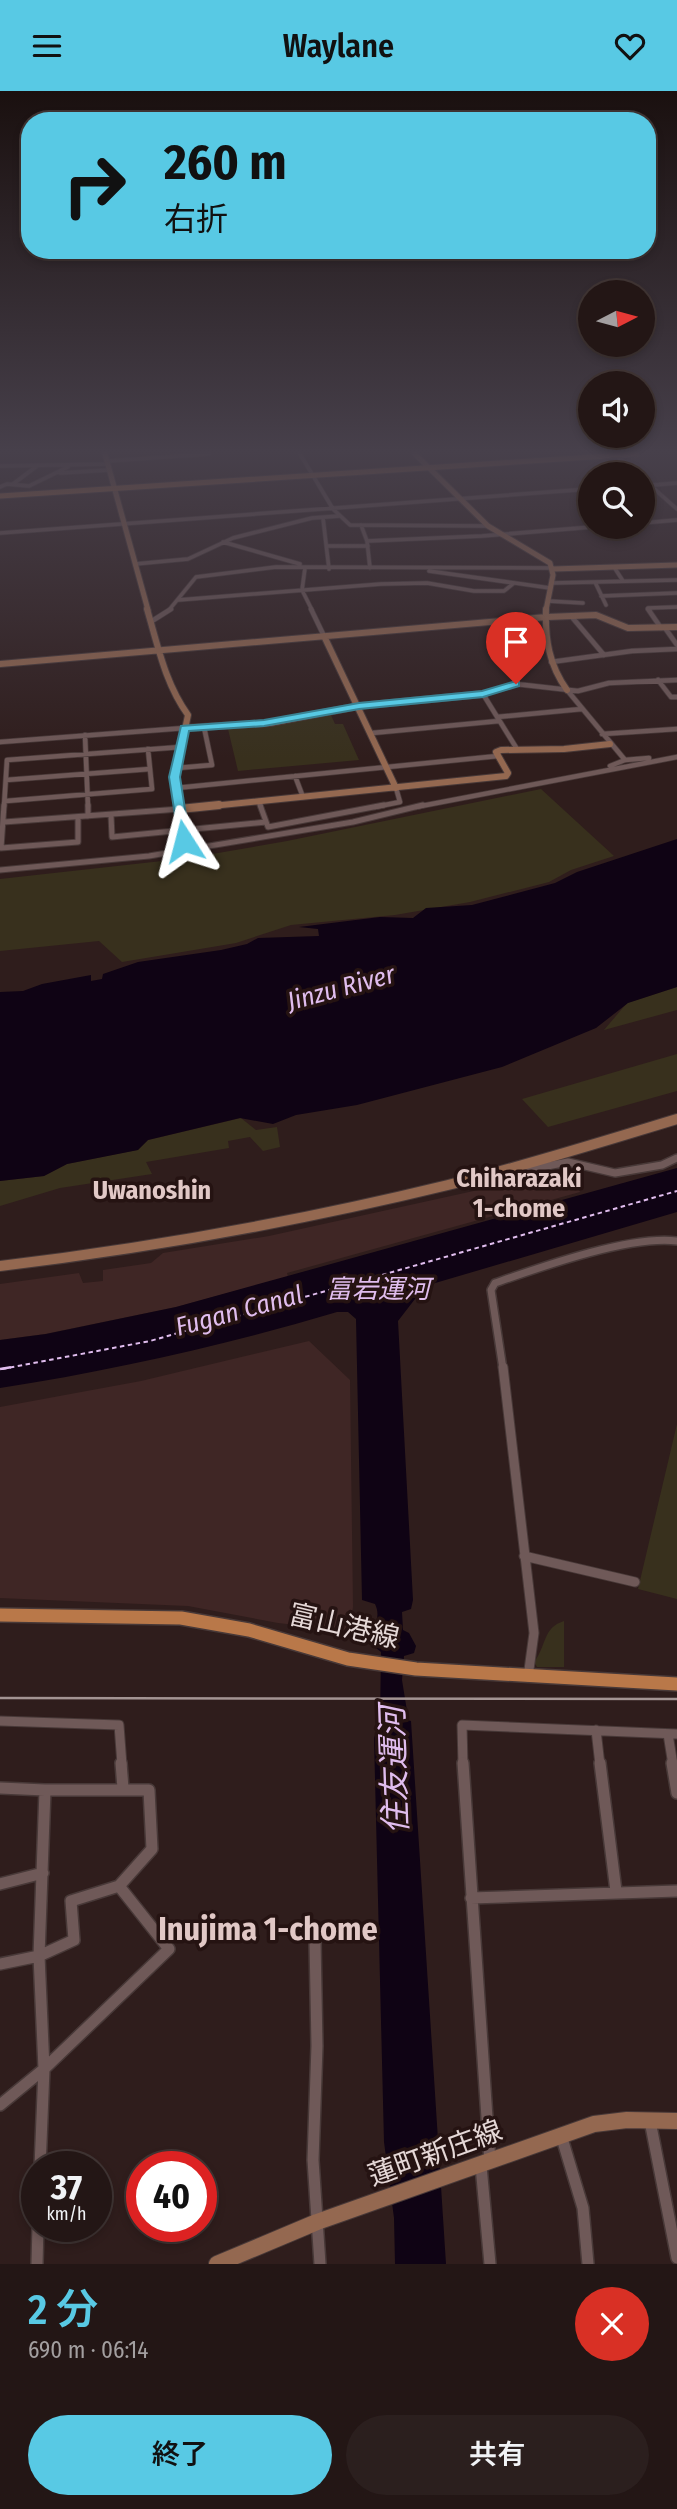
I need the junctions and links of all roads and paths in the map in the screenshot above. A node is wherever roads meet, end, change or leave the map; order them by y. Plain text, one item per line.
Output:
1 (133, 555) edge
2 (195, 555) edge
3 (265, 555) edge
4 (328, 555) edge
5 (369, 555) edge
6 (538, 555) edge
7 (135, 563) junction
8 (677, 565) edge
9 (614, 567) junction
10 (305, 568) junction
11 (370, 568) junction
12 (329, 569) junction
13 (553, 569) junction
14 (623, 581) junction
15 (676, 581) edge
16 (595, 582) junction
17 (514, 583) junction
18 (551, 586) junction
19 (302, 590) junction
20 (677, 593) edge
21 (601, 596) junction
22 (177, 600) junction
23 (548, 601) junction
24 (572, 602) junction
25 (583, 603) dead end
26 (606, 605) dead end
27 (677, 607) edge
28 (572, 616) junction
29 (547, 617) junction
30 (152, 621) junction
31 (677, 627) edge
32 (663, 628) junction
33 (324, 636) junction
34 (676, 649) edge
35 (160, 650) junction
36 (604, 655) junction
37 (551, 661) junction
38 (0, 664) edge
39 (658, 680) junction
40 (677, 680) edge
41 (567, 691) junction
42 (483, 694) junction
43 (677, 697) edge
44 (359, 706) junction
45 (582, 709) junction
46 (498, 719) junction
47 (204, 727) junction
48 (185, 728) junction
49 (677, 729) edge
50 (372, 733) junction
51 (602, 734) junction
52 (85, 735) junction
53 (0, 742) edge
54 (610, 744) junction
55 (181, 747) junction
56 (148, 749) junction
57 (517, 749) junction
58 (86, 754) junction
59 (498, 756) junction
60 (677, 757) edge
61 (625, 760) junction
62 (386, 767) junction
63 (177, 768) junction
64 (149, 769) junction
65 (604, 770) junction
66 (87, 773) junction
67 (295, 776) junction
68 (4, 785) edge
69 (396, 787) junction
70 (176, 788) junction
71 (87, 795) junction
72 (303, 797) junction
73 (6, 801) junction
74 (259, 801) junction
75 (180, 809) junction
76 (111, 815) junction
77 (88, 816) junction
78 (78, 817) junction
79 (266, 822) junction
80 (4, 823) junction
81 (184, 831) junction
82 (184, 841) joint
83 (122, 859) junction
84 (0, 870) edge
85 (677, 1119) edge
86 (677, 1157) edge
87 (510, 1169) junction
88 (677, 1241) edge
89 (0, 1266) edge
90 (524, 1556) junction
91 (635, 1582) dead end
92 (0, 1615) edge
93 (528, 1677) junction
94 (677, 1684) edge
95 (0, 1721) edge
96 (596, 1730) junction
97 (672, 1734) edge
98 (0, 1788) edge
99 (123, 1788) junction
100 (45, 1790) junction
101 (677, 1793) edge
102 (43, 1873) junction
103 (0, 1884) edge
104 (119, 1886) junction
105 (616, 1891) junction
106 (677, 1891) edge
107 (471, 1898) junction
108 (315, 1941) dead end
109 (39, 1956) junction
110 (0, 1964) edge
111 (44, 2069) junction
112 (0, 2105) edge
113 (650, 2120) junction
114 (677, 2121) edge
115 (560, 2135) junction
116 (41, 2151) edge
117 (480, 2167) junction
118 (317, 2222) junction
119 (38, 2242) edge
120 (677, 2258) edge
121 (37, 2264) edge
122 (217, 2264) edge
123 (320, 2264) edge
124 (490, 2264) edge
125 (588, 2264) edge

1 - 7 street
2 - 7 street
3 - 10 street
4 - 12 street
5 - 11 street
6 - 13 street
7 - 30 street
8 - 9 street
9 - 13 street
9 - 14 street
10 - 12 street
10 - 17 street
10 - 19 street
10 - 22 street
11 - 12 street
11 - 13 street
13 - 18 street
14 - 15 street
14 - 16 street
16 - 18 street
16 - 21 street
17 - 18 street
17 - 19 street
18 - 23 street
19 - 22 street
19 - 33 street
20 - 21 street
21 - 26 street
22 - 30 street
23 - 24 street
23 - 29 street
24 - 25 street
24 - 28 street
27 - 32 street
28 - 29 street
28 - 32 street
28 - 36 street
29 - 33 street
29 - 37 street
30 - 35 street
31 - 32 street
32 - 34 street
33 - 35 street
33 - 44 street
34 - 36 street
35 - 38 street
35 - 48 street
36 - 37 street
37 - 41 street
39 - 40 street
39 - 41 street
39 - 43 street
41 - 42 street
41 - 45 street
42 - 44 street
42 - 46 street
44 - 47 street
44 - 50 street
45 - 46 street
45 - 51 street
46 - 50 street
46 - 57 street
47 - 48 street
47 - 63 street
48 - 52 street
48 - 55 street
49 - 51 street
50 - 62 street
51 - 54 street
52 - 53 street
52 - 58 street
54 - 57 street
54 - 61 street
55 - 56 street
55 - 63 street
56 - 58 street
56 - 64 street
57 - 59 street
58 - 66 street
58 - 68 street
59 - 62 street
59 - 69 street
60 - 61 street
60 - 65 street
61 - 65 street
62 - 67 street
62 - 69 street
63 - 70 street
64 - 66 street
64 - 71 street
65 - 83 street
66 - 68 street
66 - 71 street
67 - 70 street
67 - 72 street
68 - 73 street
69 - 72 street
69 - 79 street
70 - 75 street
71 - 73 street
71 - 77 street
72 - 74 street
73 - 80 street
74 - 75 street
74 - 79 street
75 - 76 street
75 - 81 street
76 - 77 street
76 - 81 street
77 - 78 street
78 - 80 street
78 - 80 street
79 - 81 street
81 - 82 street
82 - 83 street
83 - 84 street
85 - 87 street
86 - 87 street
87 - 89 street
88 - 90 street
90 - 91 street
90 - 93 street
92 - 93 main road, 富山港線
93 - 94 main road, 富山港線
95 - 99 street
96 - 97 street
96 - 105 street
96 - 107 street
97 - 101 street
98 - 100 street
99 - 100 street
99 - 104 street
100 - 102 street
102 - 103 street
102 - 109 street
104 - 109 street
104 - 111 street
105 - 106 street
105 - 107 street
107 - 117 street
108 - 118 street
109 - 110 street
109 - 111 street
111 - 112 street
111 - 116 street
113 - 114 street, 蓮町新庄線
113 - 115 street, 蓮町新庄線
113 - 120 street
115 - 117 street, 蓮町新庄線
115 - 125 street
117 - 118 street, 蓮町新庄線
117 - 124 street
118 - 122 street, 蓮町新庄線
118 - 123 street
119 - 121 street

